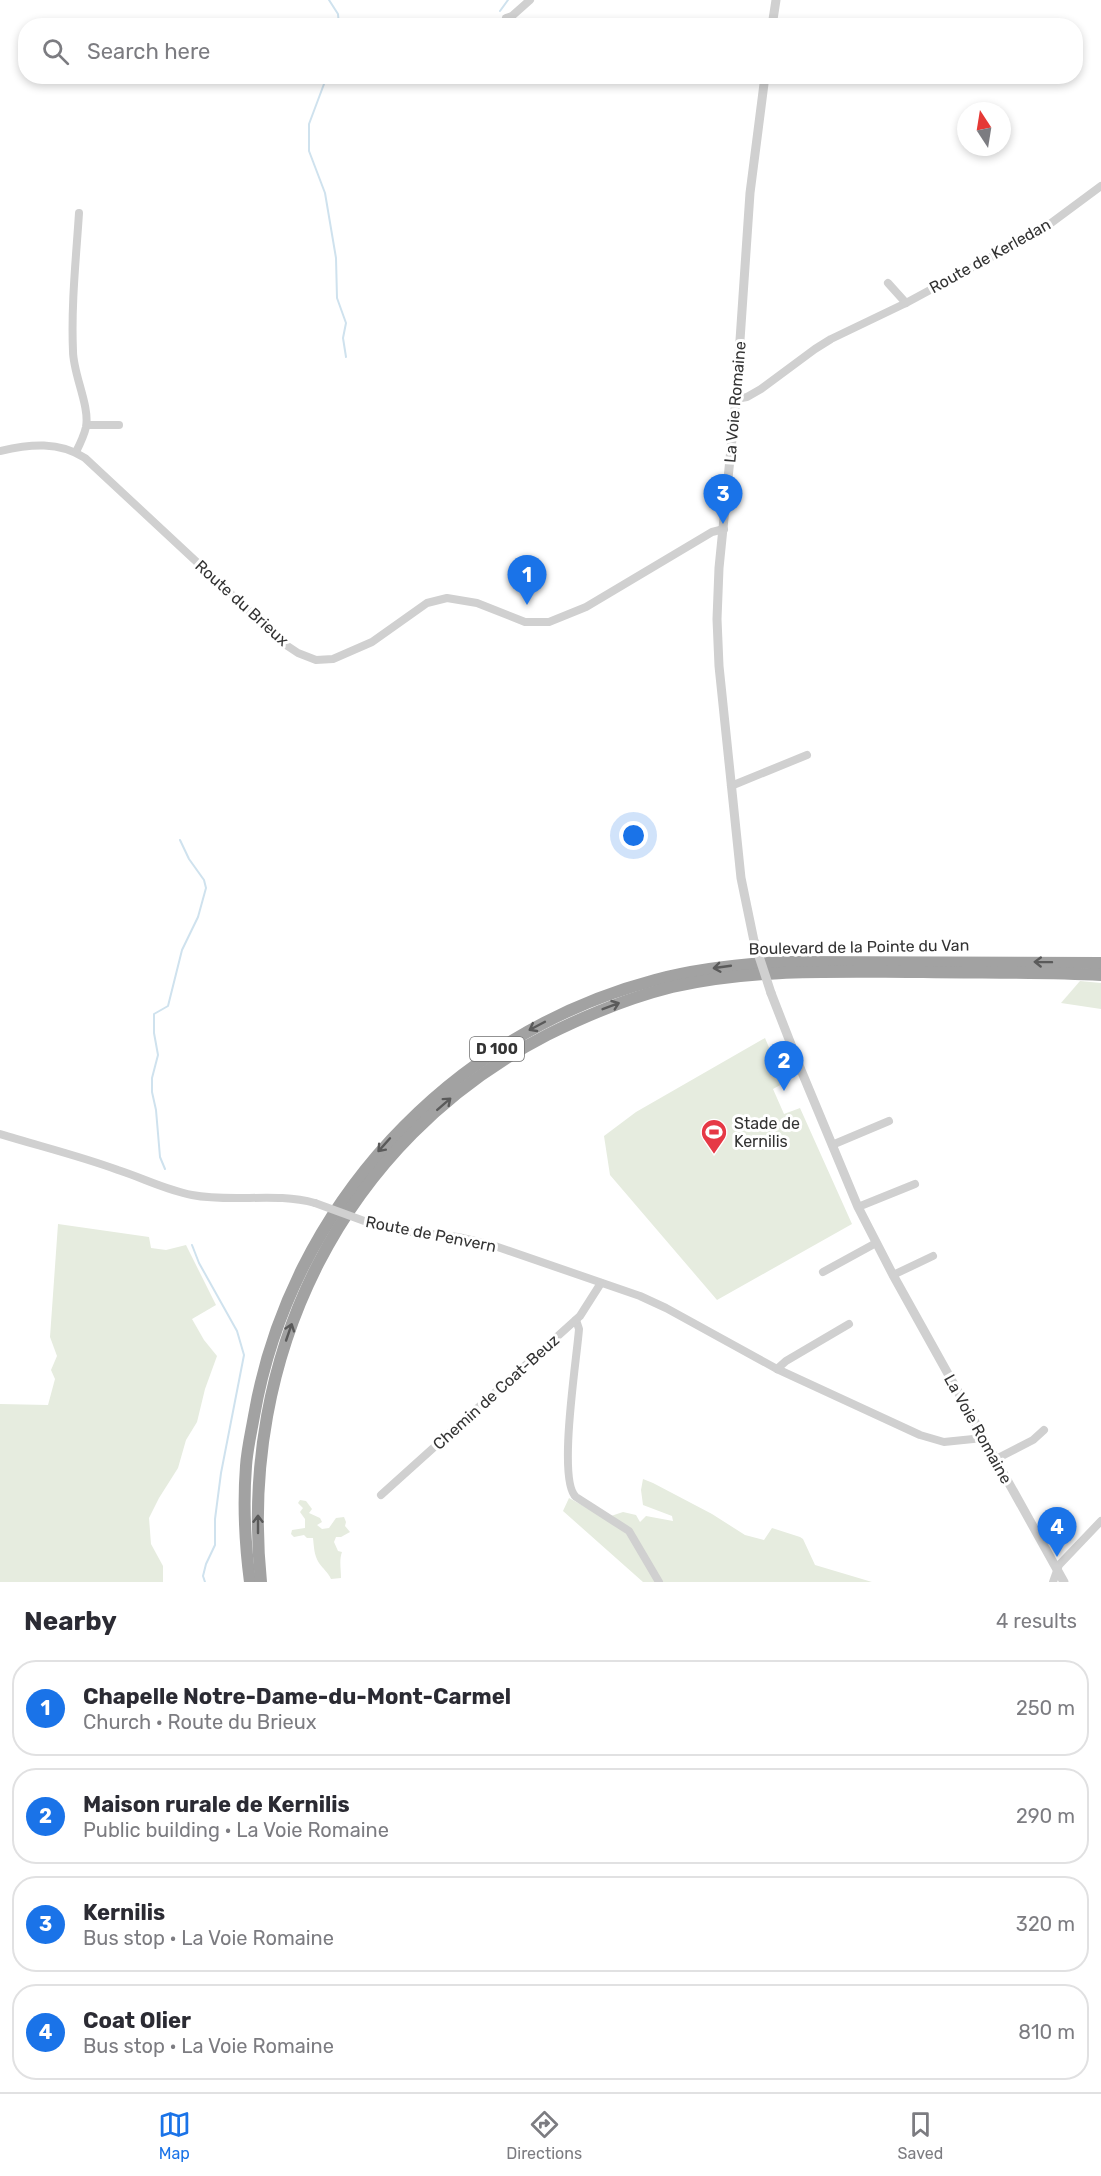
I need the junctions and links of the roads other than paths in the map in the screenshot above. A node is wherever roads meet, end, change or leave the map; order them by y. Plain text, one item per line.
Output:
1 (530, 0) edge
2 (776, 0) edge
3 (506, 18) dead end
4 (773, 18) edge
5 (764, 84) edge
6 (1101, 186) edge
7 (79, 213) dead end
8 (888, 283) dead end
9 (906, 303) junction
10 (736, 399) junction
11 (87, 425) junction
12 (119, 425) dead end
13 (0, 451) edge
14 (76, 452) junction
15 (724, 529) junction
16 (807, 755) dead end
17 (731, 786) junction
18 (1101, 963) edge
19 (1101, 975) edge
20 (889, 1121) dead end
21 (0, 1134) edge
22 (832, 1145) junction
23 (915, 1184) dead end
24 (858, 1207) junction
25 (876, 1243) junction
26 (933, 1256) dead end
27 (823, 1272) dead end
28 (893, 1275) junction
29 (601, 1283) junction
30 (576, 1320) junction
31 (849, 1324) dead end
32 (777, 1369) junction
33 (978, 1429) junction
34 (1044, 1430) dead end
35 (983, 1438) junction
36 (961, 1440) junction
37 (996, 1459) junction
38 (381, 1495) dead end
39 (1101, 1521) edge
40 (1057, 1569) junction
41 (250, 1582) edge
42 (261, 1582) edge
43 (659, 1582) edge
44 (1053, 1582) edge
45 (1064, 1582) edge

1 - 3 street
2 - 4 street
5 - 10 street, La Voie Romaine
6 - 9 street, Route de Kerledan
7 - 11 street
8 - 9 street
9 - 10 street, Route de Kerledan
10 - 15 street, La Voie Romaine
11 - 12 street
11 - 14 street
13 - 14 street, Route du Brieux
14 - 15 street, Route du Brieux
15 - 17 street, La Voie Romaine
16 - 17 street
17 - 22 street, La Voie Romaine, bridge
18 -> 41 highway, Boulevard de la Pointe du Van / D 100
42 -> 19 highway, Boulevard de la Pointe du Van / D 100
20 - 22 street
21 - 29 street, Route de Penvern, bridge
22 - 24 street, La Voie Romaine
23 - 24 street
24 - 25 street, La Voie Romaine
25 - 27 street
25 - 28 street, La Voie Romaine
26 - 28 street
28 - 33 street, La Voie Romaine
29 - 30 street, Chemin de Coat-Beuz
29 - 32 street, Route de Penvern
30 - 38 street, Chemin de Coat-Beuz
30 - 43 street
31 - 32 street
32 - 36 street, Route de Penvern
33 - 35 street, La Voie Romaine
33 - 36 street
34 - 37 street
35 - 36 street, Route de Penvern
35 - 37 street, La Voie Romaine
37 - 40 street, La Voie Romaine
39 - 40 street
40 - 44 street
40 - 45 street, La Voie Romaine

